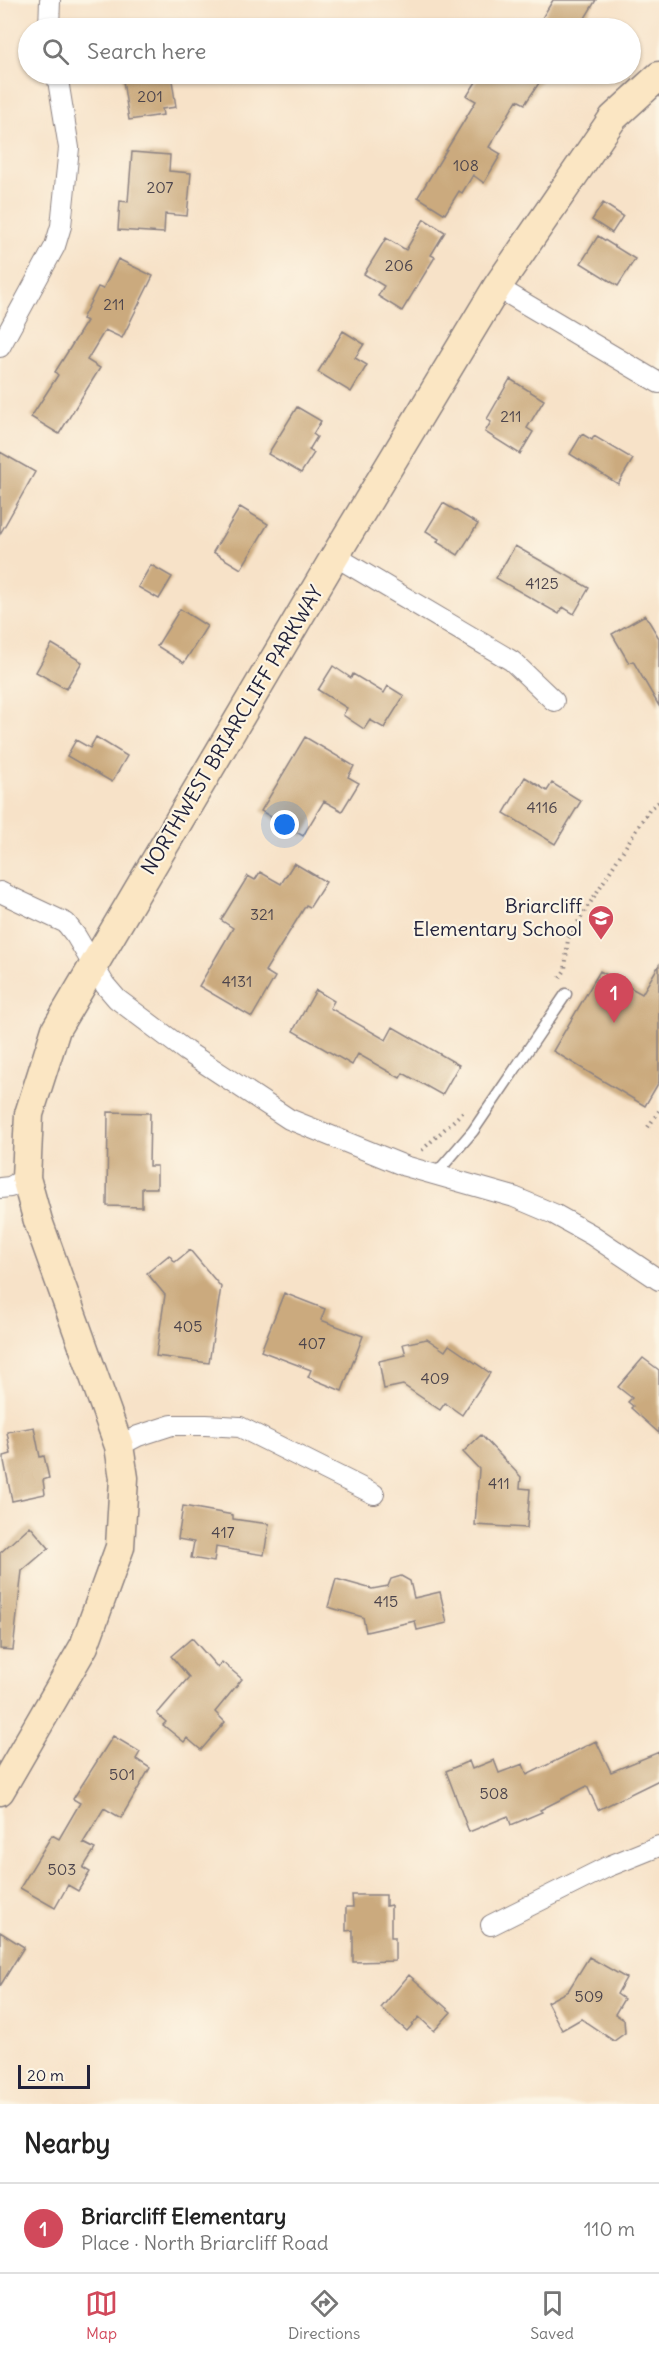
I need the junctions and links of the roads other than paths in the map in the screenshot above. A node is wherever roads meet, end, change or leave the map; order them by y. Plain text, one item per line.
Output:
1 (50, 0) edge
2 (49, 18) edge
3 (659, 76) edge
4 (59, 84) edge
5 (497, 287) junction
6 (0, 347) edge
7 (659, 383) edge
8 (335, 556) junction
9 (554, 701) dead end
10 (0, 892) edge
11 (93, 963) junction
12 (566, 994) dead end
13 (435, 1175) junction
14 (13, 1183) edge
15 (659, 1280) edge
16 (119, 1446) junction
17 (374, 1494) dead end
18 (0, 1791) edge
19 (659, 1846) edge
20 (491, 1925) dead end

1 - 2 street
3 - 5 main road, NORTHWEST BRIARCLIFF PARKWAY
4 - 6 street
5 - 7 street
5 - 8 main road, NORTHWEST BRIARCLIFF PARKWAY
8 - 9 street
8 - 11 main road, NORTHWEST BRIARCLIFF PARKWAY
10 - 11 street
11 - 13 street
11 - 14 main road, NORTHWEST BRIARCLIFF PARKWAY
12 - 13 lane
13 - 15 street
14 - 16 main road, NORTHWEST BRIARCLIFF PARKWAY
16 - 17 street
16 - 18 main road, NORTHWEST BRIARCLIFF PARKWAY
19 - 20 street

